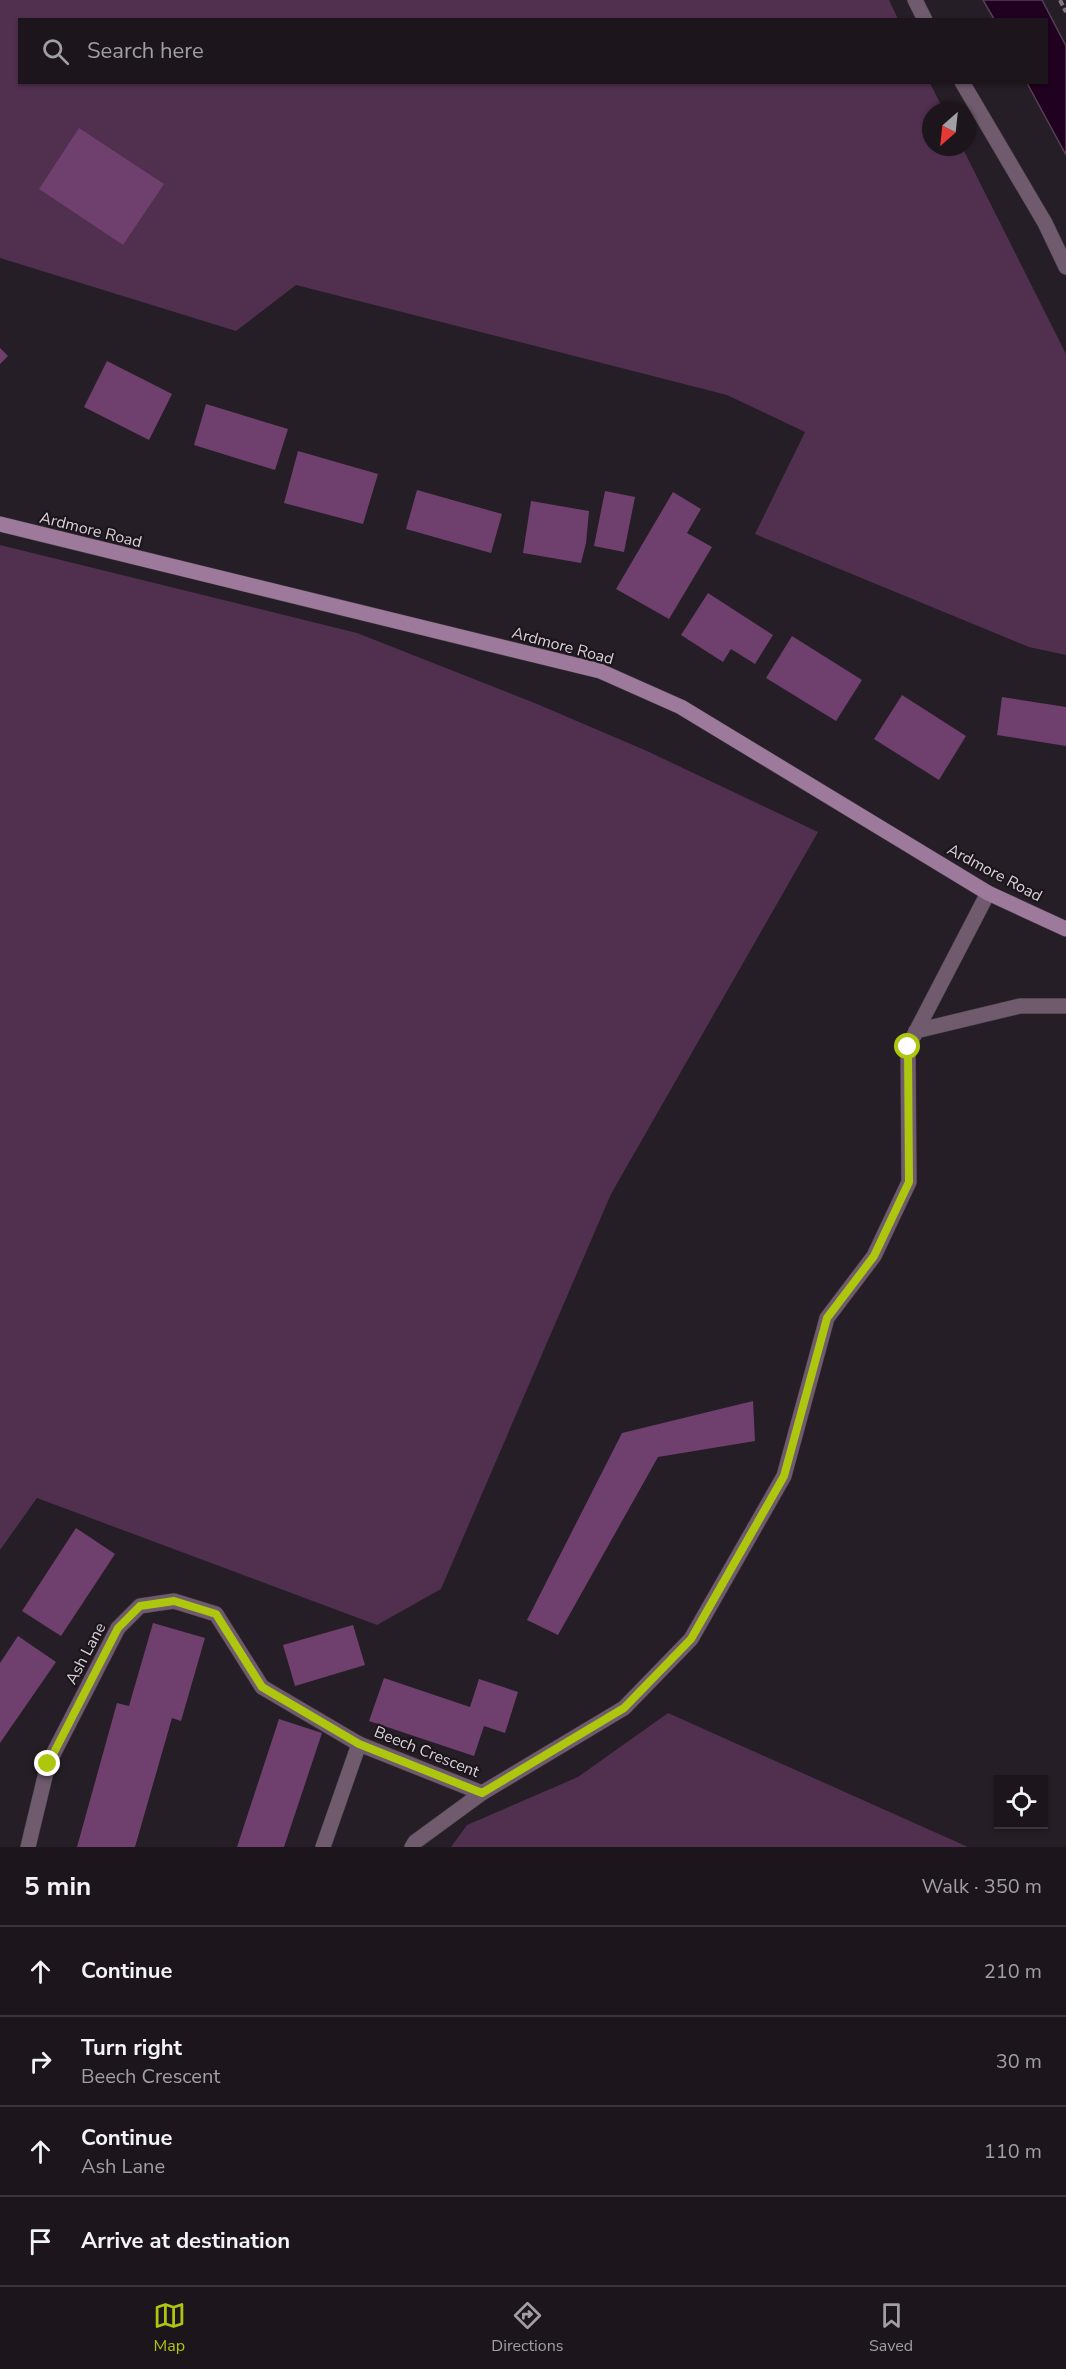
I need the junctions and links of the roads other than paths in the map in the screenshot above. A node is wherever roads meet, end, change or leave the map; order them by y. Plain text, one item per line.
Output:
1 (915, 0) edge
2 (925, 18) edge
3 (963, 84) edge
4 (1066, 267) edge
5 (0, 524) edge
6 (988, 893) junction
7 (1066, 929) edge
8 (1066, 1006) edge
9 (916, 1031) junction
10 (359, 1744) junction
11 (482, 1793) junction
12 (28, 1847) edge
13 (323, 1847) edge
14 (412, 1847) edge

1 - 2 street
3 - 4 street
5 - 6 street, Ardmore Road
6 - 7 street, Ardmore Road
6 - 9 street
8 - 9 street
9 - 11 street
10 - 11 street, Beech Crescent
10 - 12 street, Ash Lane
10 - 13 street, Beech Crescent
11 - 14 street

